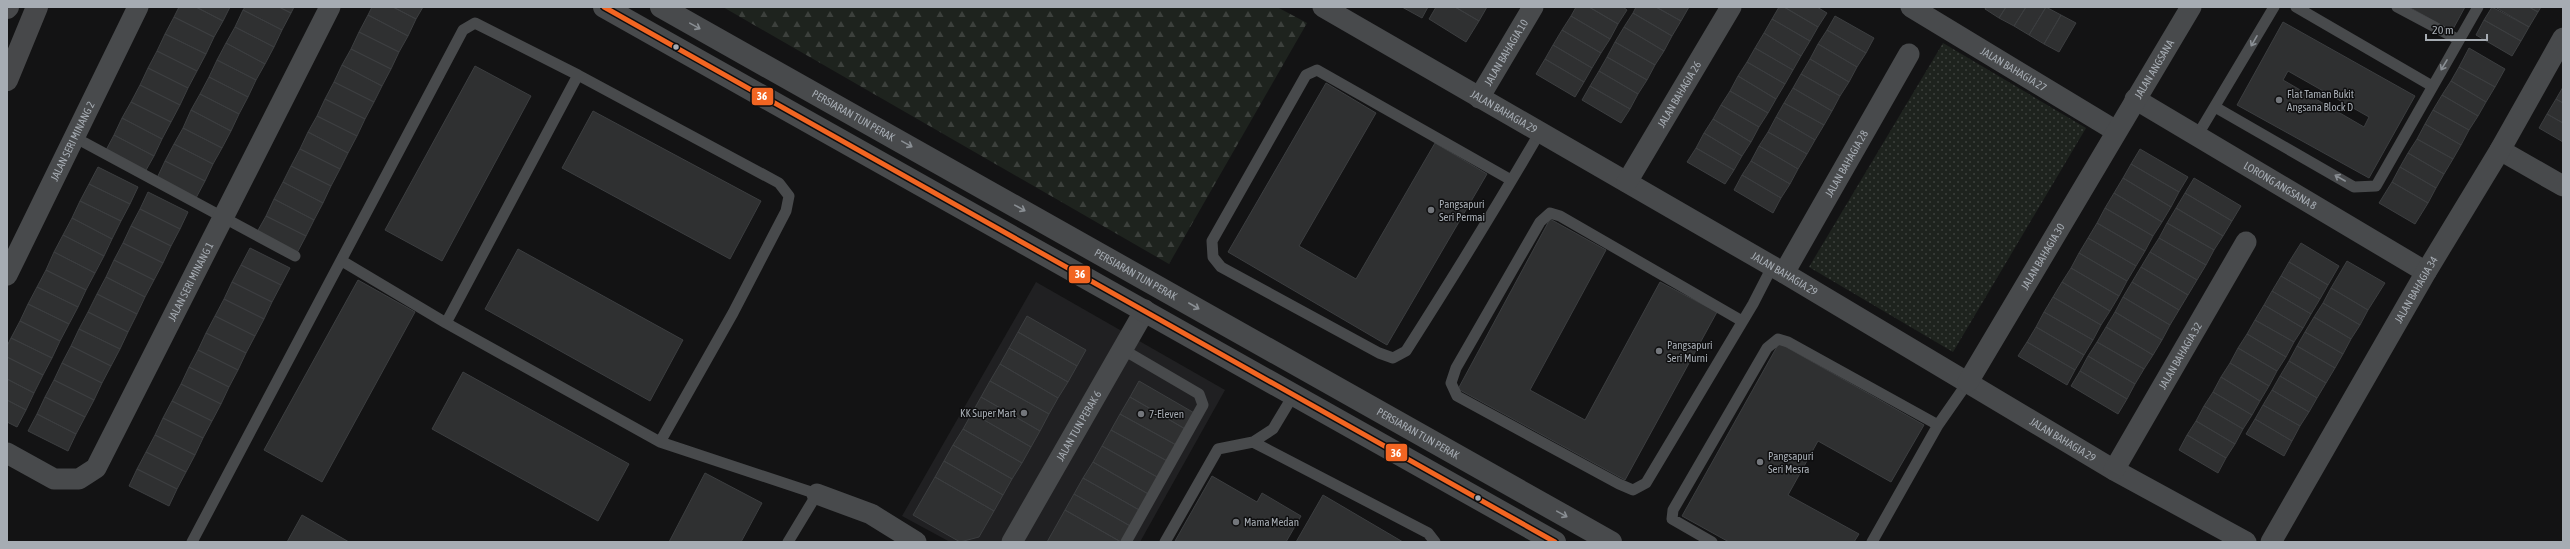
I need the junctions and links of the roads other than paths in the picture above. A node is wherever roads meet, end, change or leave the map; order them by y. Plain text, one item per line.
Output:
1 (37, 7) edge
2 (138, 7) edge
3 (330, 7) edge
4 (604, 7) edge
5 (661, 7) edge
6 (1532, 7) edge
7 (1731, 7) edge
8 (1911, 7) edge
9 (2191, 7) edge
10 (2274, 7) edge
11 (2296, 7) edge
12 (2397, 7) edge
13 (2478, 7) edge
14 (1331, 9) edge
15 (2563, 38) edge
16 (2459, 40) junction
17 (1909, 54) dead end
18 (578, 75) junction
19 (7, 80) edge
20 (2432, 86) junction
21 (1479, 98) junction
22 (2135, 99) junction
23 (2216, 107) junction
24 (2116, 131) junction
25 (1540, 132) junction
26 (2197, 136) junction
27 (74, 137) junction
28 (2500, 150) junction
29 (1511, 180) junction
30 (1628, 182) junction
31 (2563, 186) edge
32 (223, 217) junction
33 (2246, 242) dead end
34 (295, 256) dead end
35 (342, 261) junction
36 (1778, 270) junction
37 (2426, 272) junction
38 (7, 275) edge
39 (1145, 310) junction
40 (1742, 321) junction
41 (446, 323) junction
42 (1122, 349) junction
43 (1968, 382) junction
44 (1294, 394) junction
45 (1938, 425) junction
46 (660, 442) junction
47 (1253, 442) junction
48 (7, 454) edge
49 (2114, 470) junction
50 (817, 494) junction
51 (192, 542) edge
52 (788, 542) edge
53 (916, 542) edge
54 (1012, 542) edge
55 (1126, 542) edge
56 (1165, 542) edge
57 (1435, 542) edge
58 (1555, 542) edge
59 (1610, 542) edge
60 (1712, 542) edge
61 (1872, 542) edge
62 (2246, 542) edge
63 (2271, 542) edge

1 - 19 main road
2 - 27 street, JALAN SERI MINANG 2
3 - 32 street, JALAN SERI MINANG 1
4 - 39 street
5 -> 59 street, PERSIARAN TUN PERAK
6 - 21 street, JALAN BAHAGIA 10
7 - 30 street, JALAN BAHAGIA 26
8 - 24 street, JALAN BAHAGIA 27
9 - 22 street, JALAN ANGSANA
10 -> 23 lane
11 - 20 lane
12 - 16 lane
13 - 16 lane
14 - 21 street, JALAN BAHAGIA 29
15 - 28 street, JALAN BAHAGIA 34
16 -> 20 lane
17 - 36 street, JALAN BAHAGIA 28
18 - 35 lane
18 - 41 lane
18 - 46 lane
20 -> 23 lane
21 - 25 street, JALAN BAHAGIA 29
22 - 24 street, JALAN ANGSANA
22 - 26 street, LORONG ANGSANA 8
23 - 26 lane
24 - 43 street, JALAN BAHAGIA 30
25 - 29 lane
25 - 30 street, JALAN BAHAGIA 29
26 - 37 street, LORONG ANGSANA 8
27 - 32 lane
27 - 38 street, JALAN SERI MINANG 2
28 - 31 street
28 - 37 street, JALAN BAHAGIA 34
29 - 29 lane
30 - 36 street, JALAN BAHAGIA 29
32 - 34 lane
32 - 48 street, JALAN SERI MINANG 1
33 - 49 street, JALAN BAHAGIA 32
35 - 41 lane
35 - 51 lane
36 - 40 lane
36 - 43 street, JALAN BAHAGIA 29
37 - 63 street, JALAN BAHAGIA 34
39 - 42 street, JALAN TUN PERAK 6
39 - 44 street
40 - 40 lane
41 - 46 lane
42 - 54 street, JALAN TUN PERAK 6
42 - 55 lane
43 - 45 lane
43 - 49 street, JALAN BAHAGIA 29
44 - 47 lane
44 - 58 street
45 - 60 lane
45 - 61 lane
46 - 50 lane
47 - 56 lane
47 - 57 lane
49 - 62 street, JALAN BAHAGIA 29
50 - 52 lane
50 - 53 street

